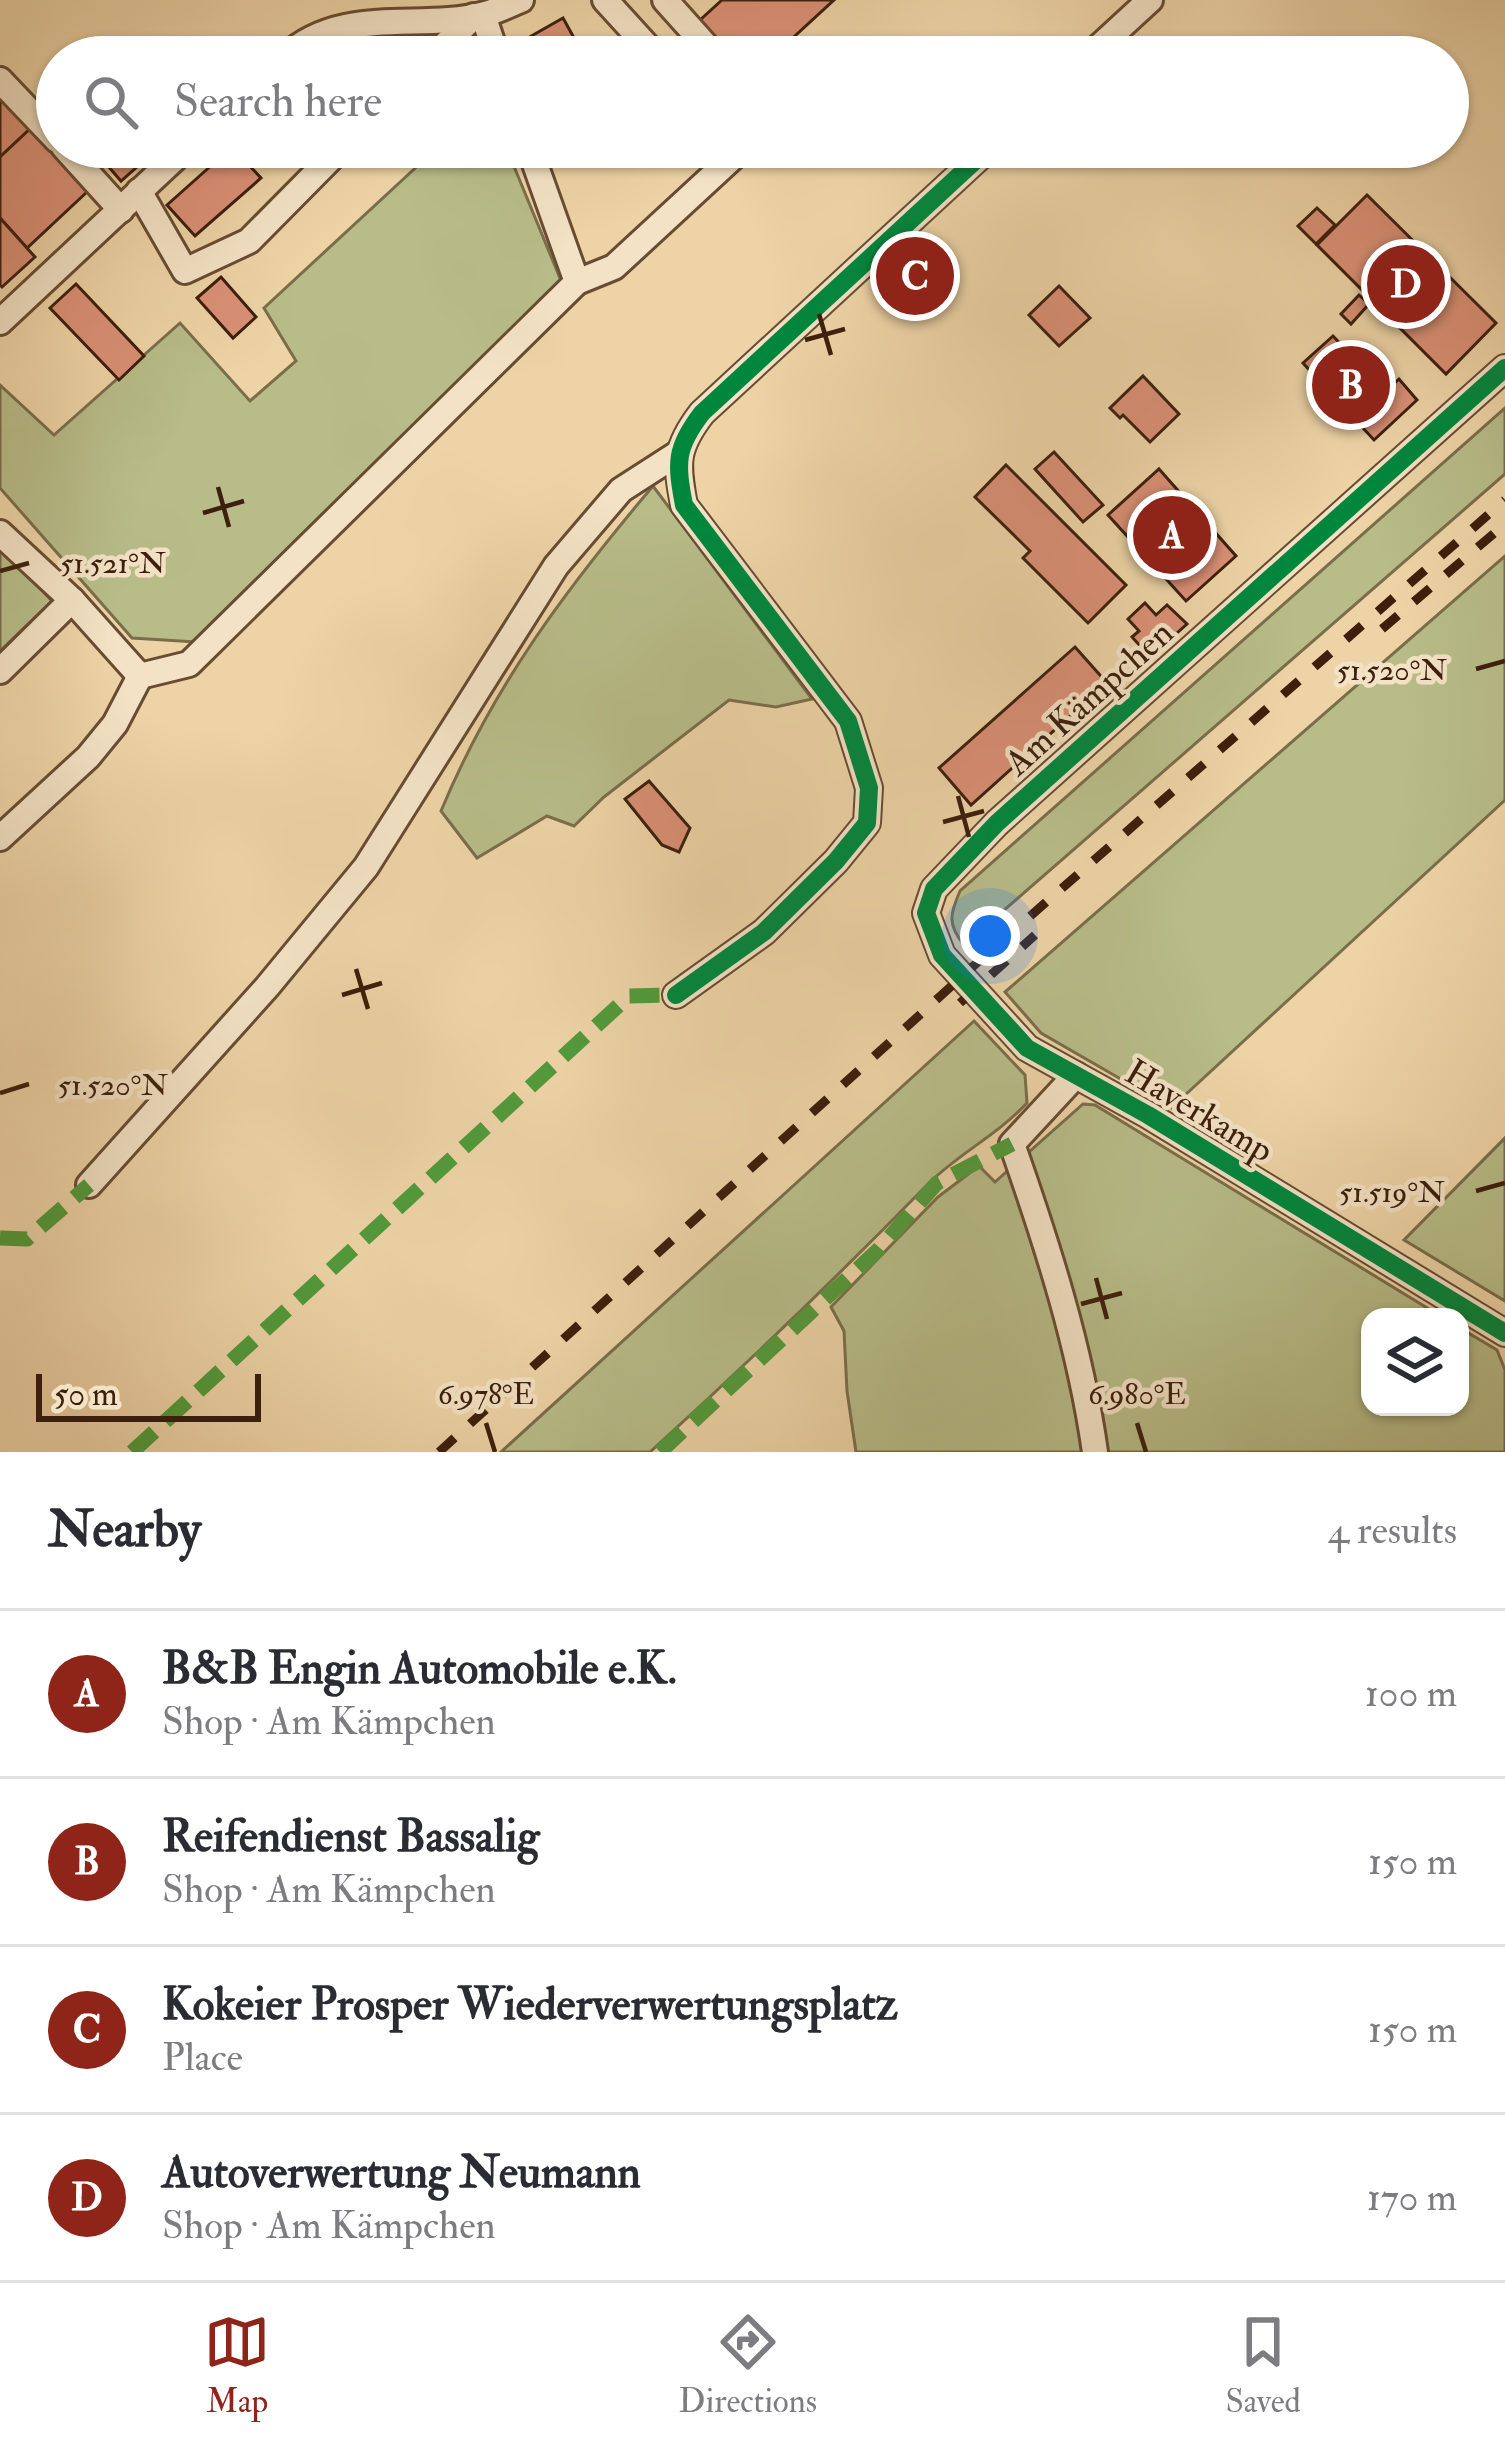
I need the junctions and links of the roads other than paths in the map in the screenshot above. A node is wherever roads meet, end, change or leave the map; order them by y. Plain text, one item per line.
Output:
1 (520, 0) edge
2 (605, 0) edge
3 (665, 0) edge
4 (1150, 0) edge
5 (478, 15) junction
6 (319, 36) edge
7 (456, 36) edge
8 (488, 36) edge
9 (638, 36) edge
10 (697, 36) edge
11 (1111, 36) edge
12 (0, 80) edge
13 (36, 118) edge
14 (90, 168) edge
15 (164, 168) edge
16 (321, 168) edge
17 (537, 168) edge
18 (721, 168) edge
19 (967, 168) edge
20 (130, 200) junction
21 (577, 282) junction
22 (0, 322) edge
23 (1505, 368) edge
24 (680, 452) junction
25 (0, 533) edge
26 (72, 600) junction
27 (0, 670) edge
28 (140, 676) junction
29 (0, 838) edge
30 (934, 889) joint
31 (676, 995) dead end
32 (1076, 1075) junction
33 (89, 1185) dead end
34 (1505, 1333) edge
35 (1095, 1452) edge

1 - 5 street
2 - 9 street
3 - 10 street
4 - 11 street
5 - 6 street
5 - 7 street
5 - 8 street
12 - 13 street
14 - 20 street
15 - 20 street
16 - 20 street
17 - 21 street
18 - 21 street
19 - 24 street
20 - 22 street
21 - 28 street
23 - 30 street, Am Kämpchen
24 - 31 street
24 - 33 street
25 - 26 street
26 - 27 street
26 - 28 street
28 - 29 street
30 - 32 street, Haverkamp
32 - 34 street, Haverkamp
32 - 35 street

